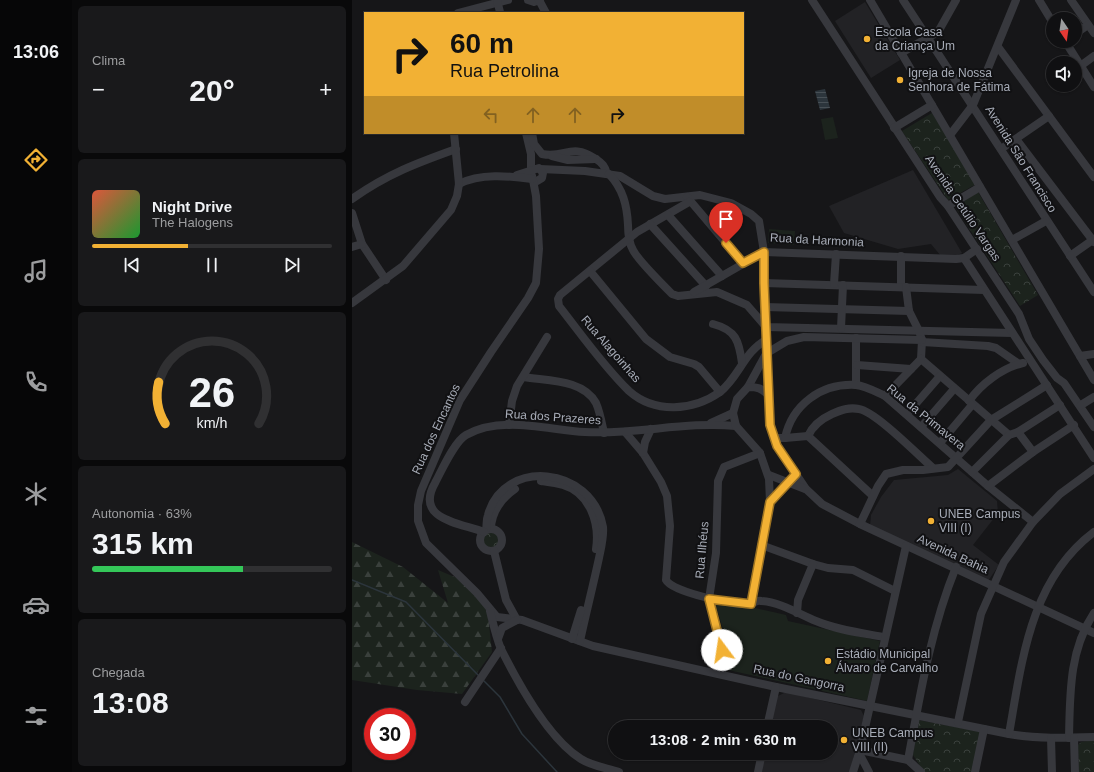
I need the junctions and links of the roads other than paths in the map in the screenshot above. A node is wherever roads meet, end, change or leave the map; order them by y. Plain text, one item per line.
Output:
1 (497, 0) edge
2 (508, 0) edge
3 (528, 0) edge
4 (539, 0) edge
5 (812, 0) edge
6 (870, 0) edge
7 (903, 0) edge
8 (956, 0) edge
9 (1016, 0) edge
10 (1038, 0) edge
11 (1071, 0) edge
12 (462, 12) edge
13 (500, 12) edge
14 (545, 12) edge
15 (1046, 12) edge
16 (1088, 25) junction
17 (1082, 29) edge
18 (1094, 33) edge
19 (928, 38) junction
20 (998, 47) junction
21 (901, 53) junction
22 (1094, 56) edge
23 (1082, 65) edge
24 (1082, 73) edge
25 (1094, 87) edge
26 (932, 105) junction
27 (973, 105) junction
28 (1049, 116) junction
29 (894, 128) junction
30 (454, 134) edge
31 (526, 134) edge
32 (532, 134) edge
33 (950, 135) junction
34 (1016, 139) junction
35 (456, 149) junction
36 (1001, 149) junction
37 (536, 174) junction
38 (608, 174) junction
39 (459, 175) junction
40 (1094, 177) edge
41 (469, 179) junction
42 (459, 184) junction
43 (980, 187) junction
44 (352, 199) edge
45 (688, 200) junction
46 (948, 206) junction
47 (352, 213) edge
48 (668, 215) junction
49 (1046, 221) junction
50 (650, 224) junction
51 (629, 238) junction
52 (1012, 240) junction
53 (1093, 241) edge
54 (362, 244) junction
55 (352, 247) edge
56 (977, 249) junction
57 (764, 252) junction
58 (836, 254) junction
59 (901, 256) junction
60 (1070, 256) junction
61 (964, 258) junction
62 (743, 263) junction
63 (590, 271) junction
64 (718, 278) junction
65 (386, 280) junction
66 (764, 283) junction
67 (834, 284) junction
68 (843, 285) junction
69 (706, 286) junction
70 (904, 287) junction
71 (984, 290) junction
72 (717, 292) junction
73 (1094, 292) edge
74 (687, 296) junction
75 (352, 303) edge
76 (765, 307) junction
77 (842, 309) junction
78 (909, 311) junction
79 (713, 324) dead end
80 (766, 327) junction
81 (841, 328) junction
82 (920, 332) junction
83 (1012, 333) junction
84 (547, 337) dead end
85 (856, 338) junction
86 (766, 340) junction
87 (922, 341) junction
88 (767, 353) junction
89 (1094, 354) edge
90 (1080, 356) junction
91 (922, 359) junction
92 (1032, 362) junction
93 (742, 363) junction
94 (1020, 364) junction
95 (857, 365) junction
96 (911, 369) junction
97 (940, 376) junction
98 (524, 377) junction
99 (1094, 380) edge
100 (856, 385) junction
101 (1047, 385) junction
102 (748, 387) junction
103 (954, 389) junction
104 (720, 392) junction
105 (768, 395) junction
106 (885, 396) junction
107 (1094, 397) edge
108 (971, 403) junction
109 (1060, 405) junction
110 (1081, 405) junction
111 (733, 413) junction
112 (907, 414) junction
113 (991, 420) junction
114 (711, 423) junction
115 (509, 425) junction
116 (1074, 425) junction
117 (736, 426) junction
118 (921, 427) junction
119 (1094, 427) edge
120 (651, 429) junction
121 (625, 432) junction
122 (1018, 432) junction
123 (604, 433) junction
124 (1009, 434) junction
125 (808, 436) junction
126 (774, 438) junction
127 (785, 438) junction
128 (940, 443) junction
129 (1033, 452) junction
130 (643, 453) junction
131 (760, 453) junction
132 (957, 458) junction
133 (1094, 458) edge
134 (933, 468) junction
135 (1094, 469) edge
136 (972, 472) junction
137 (796, 474) junction
138 (769, 475) junction
139 (790, 482) junction
140 (988, 486) junction
141 (806, 489) junction
142 (873, 496) junction
143 (770, 502) junction
144 (1033, 522) junction
145 (860, 524) junction
146 (487, 531) junction
147 (1094, 532) edge
148 (761, 545) junction
149 (906, 546) junction
150 (494, 551) junction
151 (813, 564) junction
152 (956, 567) junction
153 (993, 586) junction
154 (895, 590) junction
155 (709, 599) junction
156 (751, 604) junction
157 (1037, 607) junction
158 (489, 609) junction
159 (797, 613) junction
160 (1094, 613) edge
161 (517, 620) junction
162 (1086, 629) junction
163 (1094, 633) edge
164 (884, 637) junction
165 (498, 639) junction
166 (576, 640) junction
167 (501, 648) junction
168 (722, 674) junction
169 (776, 687) junction
170 (465, 702) dead end
171 (870, 705) junction
172 (916, 714) junction
173 (769, 720) edge
174 (958, 722) junction
175 (984, 729) junction
176 (1009, 734) junction
177 (1094, 736) edge
178 (1051, 738) junction
179 (1072, 738) junction
180 (860, 751) junction
181 (761, 760) edge
182 (908, 760) junction
183 (619, 772) edge
184 (758, 772) edge
185 (853, 772) edge
186 (869, 772) edge
187 (921, 772) edge
188 (975, 772) edge
189 (1052, 772) edge
190 (1076, 772) edge

1 - 13 street, bridge
2 - 12 street
3 - 4 street
4 - 14 street
5 - 29 street, Avenida Getúlio Vargas
6 - 21 street, Avenida Getúlio Vargas
7 - 19 street, Avenida São Francisco
8 - 19 street
9 - 20 street
10 - 15 street
11 - 16 street
16 - 17 street
16 - 18 street
19 - 21 street
19 - 27 street, Avenida São Francisco
20 - 27 street
20 - 28 street
21 - 26 street, Avenida Getúlio Vargas
22 - 23 street
24 - 25 street
26 - 29 street
26 - 33 street, Avenida Getúlio Vargas
27 - 33 street
27 - 36 street, Avenida São Francisco
28 - 34 street
28 - 40 street
29 - 46 street, Avenida Getúlio Vargas
30 - 35 street
31 - 37 street
32 - 38 street
33 - 43 street, Avenida Getúlio Vargas
34 - 36 street
34 - 53 street
35 - 39 street
35 - 44 street
36 - 49 street, Avenida São Francisco
37 - 38 street, Rua da Harmonia
37 - 41 street
37 - 158 street, Rua dos Encantos
38 - 45 street, Rua da Harmonia
38 - 51 street
39 - 41 street
39 - 42 street
41 - 42 street
42 - 65 street
43 - 46 street
43 - 52 street, Avenida Getúlio Vargas
45 - 48 street
45 - 57 street, Rua da Harmonia
45 - 62 street
46 - 56 street, Avenida Getúlio Vargas
47 - 54 street
48 - 50 street
48 - 64 street
49 - 52 street
49 - 60 street, Avenida São Francisco
50 - 51 street
50 - 69 street
51 - 63 street
51 - 74 street
52 - 90 street, Avenida Getúlio Vargas
53 - 60 street
54 - 55 street
54 - 65 street
56 - 61 street
56 - 110 street, Avenida Getúlio Vargas
57 - 58 street, Rua da Harmonia
57 - 62 street
57 - 66 street, Avenida Bahia
58 - 59 street, Rua da Harmonia
58 - 67 street
59 - 61 street, Rua da Harmonia
59 - 70 street
60 - 73 street, Avenida São Francisco
61 - 71 street
62 - 64 street
63 - 104 street
63 - 104 street, Rua Alagoinhas
64 - 69 street
64 - 72 street
65 - 75 street
66 - 67 street
66 - 76 street, Avenida Bahia
67 - 68 street
68 - 70 street
68 - 77 street
69 - 74 street
70 - 71 street
70 - 78 street
71 - 83 street
72 - 74 street
72 - 80 street
76 - 77 street
76 - 80 street, Avenida Bahia
77 - 78 street
77 - 81 street
78 - 82 street
79 - 93 street
80 - 81 street
80 - 86 street, Avenida Bahia
81 - 82 street
82 - 83 street
82 - 87 street
83 - 92 street
84 - 98 street
85 - 87 street
85 - 88 street
85 - 95 street
86 - 88 street, Avenida Bahia
86 - 93 street, Rua Alagoinhas
87 - 91 street
87 - 94 street
88 - 102 street
88 - 105 street, Avenida Bahia
89 - 90 street
90 - 99 street, Avenida Getúlio Vargas
91 - 96 street
91 - 97 street
92 - 94 street
92 - 101 street
93 - 104 street, Rua Alagoinhas
94 - 108 street
95 - 96 street
95 - 100 street
96 - 106 street
97 - 103 street
97 - 112 street
98 - 115 street
98 - 123 street
100 - 106 street, Rua da Primavera
100 - 127 street, Rua da Primavera
101 - 109 street
101 - 113 street
102 - 105 street
102 - 111 street
103 - 108 street
103 - 118 street
105 - 126 street, Avenida Bahia
106 - 112 street, Rua da Primavera
107 - 110 street
108 - 113 street
108 - 128 street
109 - 116 street
109 - 122 street
110 - 119 street, Avenida Getúlio Vargas
111 - 114 street, Rua dos Prazeres
111 - 117 street
112 - 118 street, Rua da Primavera
113 - 124 street
113 - 132 street
114 - 117 street, Rua dos Prazeres
114 - 120 street, Rua dos Prazeres
115 - 123 street, Rua dos Prazeres
115 - 146 street, Rua dos Prazeres
116 - 129 street
116 - 133 street
117 - 131 street
118 - 128 street, Rua da Primavera
120 - 121 street, Rua dos Prazeres
120 - 130 street
121 - 123 street, Rua dos Prazeres
121 - 130 street
122 - 124 street
122 - 129 street
124 - 136 street
125 - 127 street
125 - 134 street
125 - 142 street
126 - 127 street
126 - 137 street, Avenida Bahia
128 - 132 street, Rua da Primavera
129 - 140 street
130 - 155 street
131 - 138 street
131 - 155 street, Rua Ilhéus
132 - 134 street
132 - 136 street, Rua da Primavera
134 - 142 street
135 - 144 street
136 - 140 street, Rua da Primavera
137 - 139 street
137 - 141 street, Avenida Bahia
138 - 139 street, Avenida Bahia
138 - 143 street
139 - 141 street, Avenida Bahia
139 - 143 street
140 - 144 street, Rua da Primavera
141 - 145 street, Avenida Bahia
142 - 145 street
143 - 148 street
144 - 153 street
145 - 149 street, Avenida Bahia
146 - 150 street
146 - 150 street
146 - 166 street
147 - 157 street
148 - 151 street
148 - 156 street
149 - 152 street, Avenida Bahia
149 - 154 street
150 - 161 street
151 - 154 street
151 - 159 street
152 - 153 street, Avenida Bahia
152 - 172 street
153 - 157 street, Avenida Bahia
153 - 174 street
154 - 164 street
155 - 156 street
155 - 168 street, Rua Ilhéus
156 - 159 street
157 - 162 street, Avenida Bahia
157 - 176 street
158 - 161 street, Rua dos Encantos
158 - 165 street
159 - 164 street
160 - 162 street
161 - 165 street
161 - 166 street, Rua do Gangorra
162 - 163 street, Avenida Bahia
162 - 179 street
164 - 171 street
165 - 167 street
166 - 168 street, Rua do Gangorra
167 - 170 street
167 - 183 street
168 - 169 street, Rua do Gangorra
169 - 171 street, Rua do Gangorra
169 - 173 street
171 - 172 street, Rua do Gangorra
171 - 180 street
172 - 174 street, Rua do Gangorra
172 - 182 street
174 - 175 street, Rua do Gangorra
175 - 176 street, Rua do Gangorra
175 - 188 street
176 - 178 street, Rua do Gangorra
177 - 179 street, Rua do Gangorra
178 - 179 street, Rua do Gangorra
178 - 189 street
179 - 190 street
180 - 182 street
180 - 185 street
180 - 186 street
181 - 184 street
182 - 187 street

